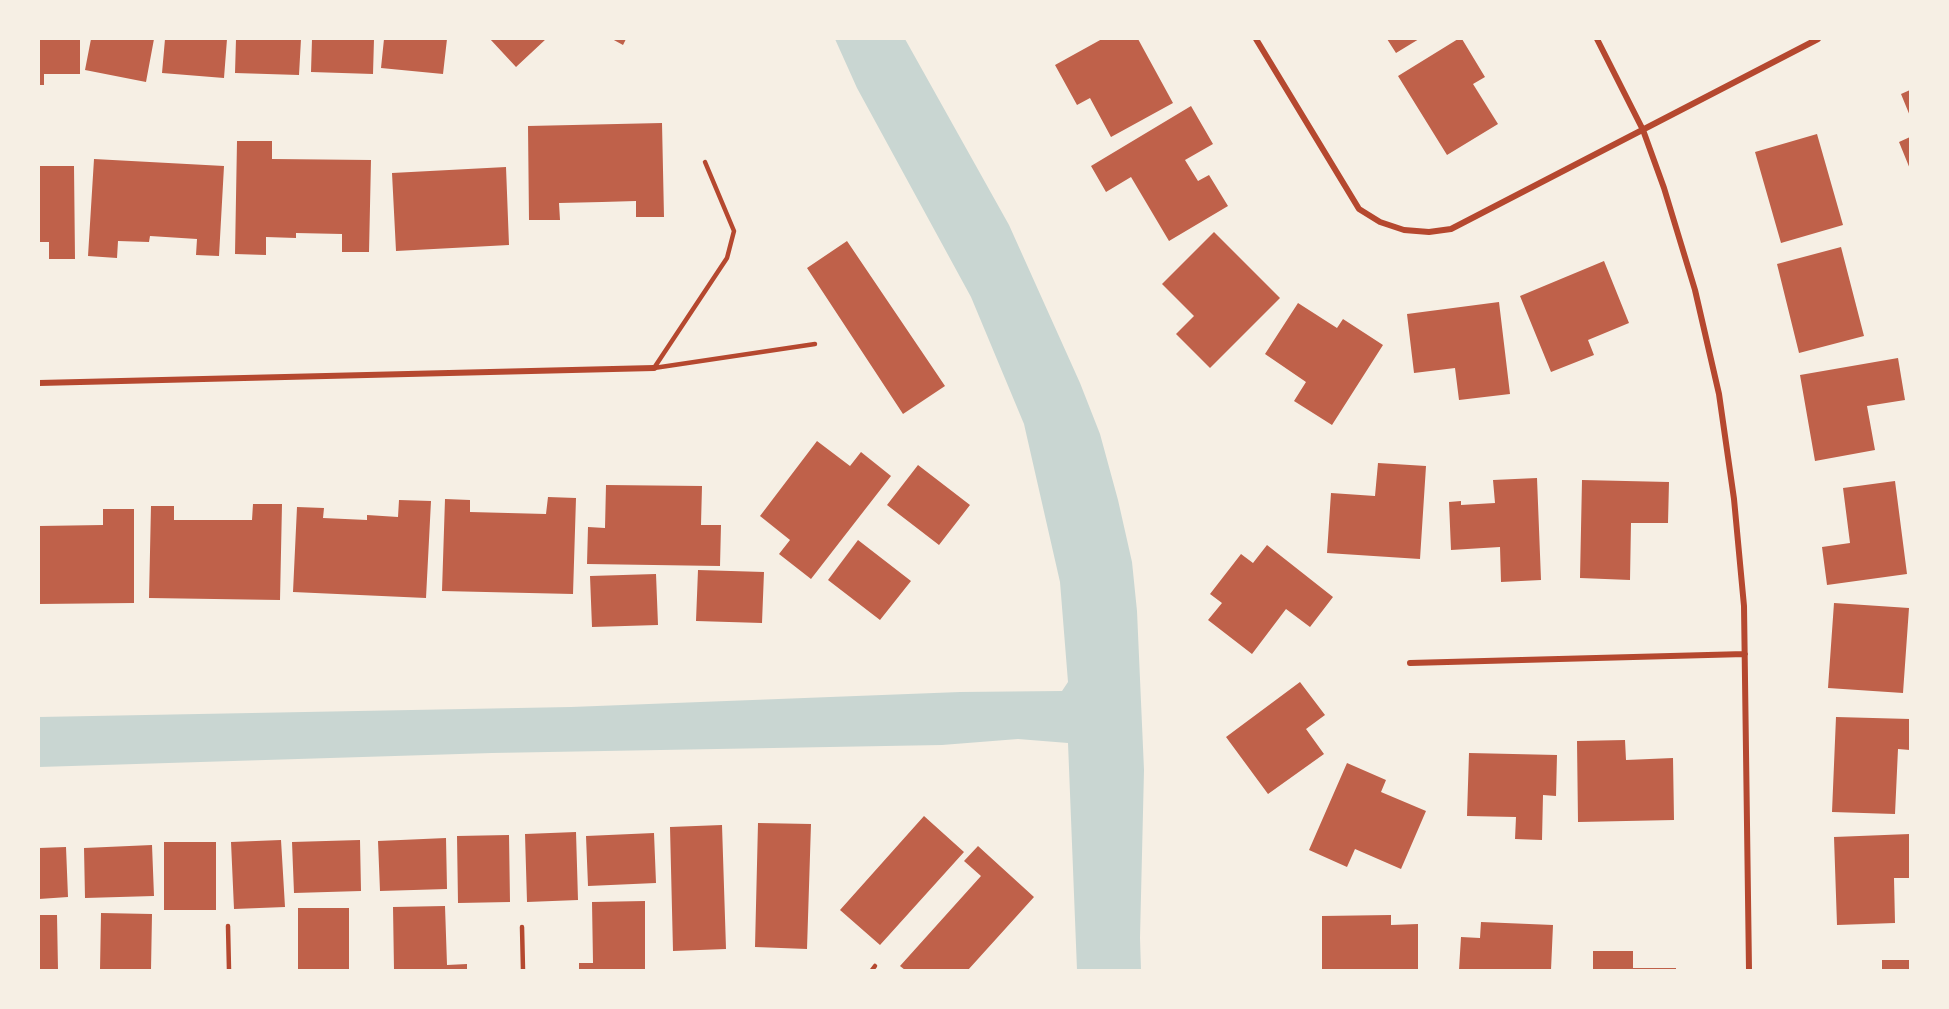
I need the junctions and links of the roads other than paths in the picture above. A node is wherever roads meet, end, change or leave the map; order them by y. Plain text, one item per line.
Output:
1 (1256, 39) edge
2 (1597, 39) edge
3 (1818, 39) edge
4 (1643, 130) junction
5 (705, 162) dead end
6 (815, 344) dead end
7 (654, 368) junction
8 (39, 383) edge
9 (1745, 654) junction
10 (1410, 663) dead end
11 (228, 926) dead end
12 (522, 927) dead end
13 (229, 970) edge
14 (523, 970) edge
15 (1749, 970) edge

1 - 4 street
2 - 4 street
3 - 4 street
4 - 9 street
5 - 7 lane
6 - 7 lane
7 - 8 street
9 - 10 street
9 - 15 street
11 - 13 lane
12 - 14 lane

